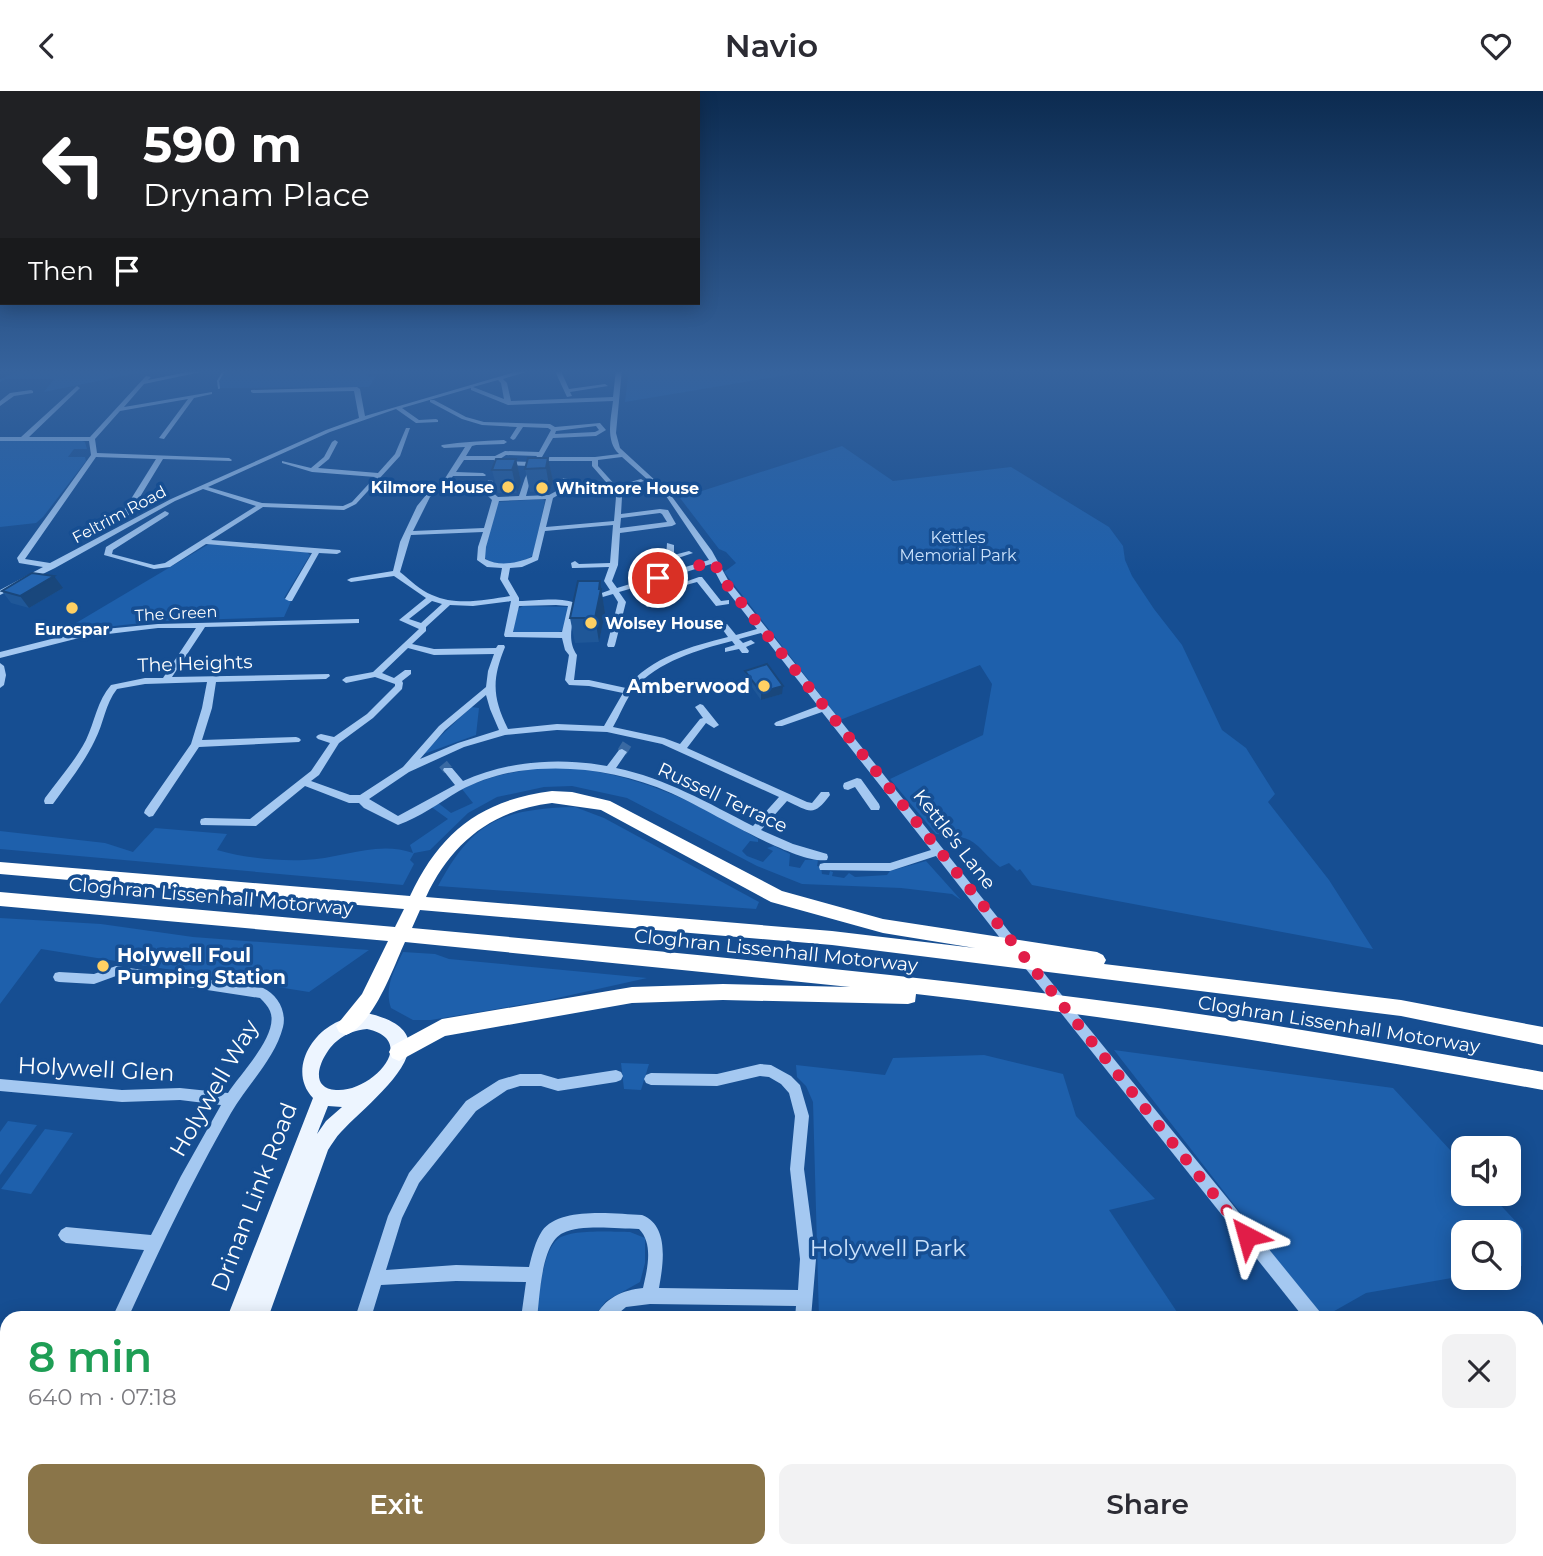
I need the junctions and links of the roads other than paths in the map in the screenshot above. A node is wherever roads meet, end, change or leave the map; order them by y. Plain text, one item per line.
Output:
1 (317, 437) edge
2 (405, 437) edge
3 (550, 437) edge
4 (613, 437) edge
5 (0, 439) edge
6 (23, 439) joint
7 (92, 439) joint
8 (335, 442) dead end
9 (504, 442) dead end
10 (470, 445) junction
11 (444, 446) dead end
12 (624, 455) junction
13 (94, 456) junction
14 (161, 457) junction
15 (462, 458) junction
16 (496, 458) junction
17 (538, 459) junction
18 (595, 459) junction
19 (229, 460) dead end
20 (285, 463) dead end
21 (312, 470) junction
22 (452, 474) junction
23 (380, 475) junction
24 (483, 475) dead end
25 (565, 479) dead end
26 (490, 481) edge
27 (641, 481) dead end
28 (202, 487) junction
29 (615, 488) junction
30 (522, 497) junction
31 (550, 497) junction
32 (496, 499) junction
33 (262, 505) junction
34 (165, 513) dead end
35 (125, 515) dead end
36 (617, 523) junction
37 (543, 529) junction
38 (487, 530) junction
39 (408, 533) junction
40 (207, 542) junction
41 (670, 545) dead end
42 (317, 551) junction
43 (337, 552) dead end
44 (689, 553) dead end
45 (670, 558) junction
46 (713, 561) junction
47 (575, 563) dead end
48 (614, 565) junction
49 (52, 566) junction
50 (506, 566) junction
51 (681, 571) junction
52 (396, 573) junction
53 (351, 580) dead end
54 (635, 585) junction
55 (615, 591) junction
56 (0, 593) edge
57 (432, 598) junction
58 (289, 599) dead end
59 (515, 601) junction
60 (670, 601) dead end
61 (449, 602) junction
62 (726, 602) dead end
63 (573, 604) junction
64 (356, 621) dead end
65 (202, 625) junction
66 (422, 626) junction
67 (741, 629) dead end
68 (762, 630) junction
69 (508, 635) junction
70 (566, 635) junction
71 (720, 636) dead end
72 (738, 639) junction
73 (406, 645) junction
74 (611, 645) dead end
75 (728, 650) dead end
76 (499, 651) junction
77 (0, 655) edge
78 (0, 666) edge
79 (408, 671) dead end
80 (376, 674) junction
81 (326, 676) dead end
82 (212, 680) junction
83 (346, 680) dead end
84 (165, 681) junction
85 (396, 681) junction
86 (0, 685) edge
87 (488, 689) junction
88 (629, 691) junction
89 (700, 707) dead end
90 (823, 708) junction
91 (779, 724) dead end
92 (607, 729) junction
93 (505, 733) junction
94 (321, 737) dead end
95 (296, 740) dead end
96 (337, 741) junction
97 (627, 743) junction
98 (196, 744) junction
99 (682, 748) junction
100 (442, 763) junction
101 (610, 769) junction
102 (405, 770) junction
103 (303, 782) junction
104 (460, 784) junction
105 (848, 786) dead end
106 (888, 788) junction
107 (866, 794) junction
108 (825, 795) dead end
109 (786, 796) junction
110 (366, 797) junction
111 (49, 801) dead end
112 (875, 807) dead end
113 (149, 813) dead end
114 (205, 822) dead end
115 (754, 831) junction
116 (939, 851) junction
117 (801, 853) junction
118 (796, 866) dead end
119 (0, 868) edge
120 (0, 899) edge
121 (59, 977) dead end
122 (1401, 1008) junction
123 (1114, 1011) junction
124 (346, 1026) junction
125 (1543, 1036) edge
126 (399, 1052) junction
127 (616, 1076) dead end
128 (651, 1079) dead end
129 (1543, 1081) edge
130 (0, 1085) edge
131 (373, 1090) junction
132 (323, 1095) junction
133 (232, 1100) junction
134 (66, 1235) dead end
135 (154, 1243) junction
136 (536, 1275) junction
137 (377, 1279) junction
138 (650, 1296) junction
139 (804, 1298) junction
140 (123, 1311) edge
141 (241, 1311) edge
142 (260, 1311) edge
143 (366, 1311) edge
144 (530, 1311) edge
145 (610, 1311) edge
146 (803, 1311) edge
147 (1308, 1311) edge

1 - 28 street, Feltrim Road
2 - 23 street
3 - 17 street
4 - 12 street, Kettle's Lane
5 - 6 street
6 - 7 street
7 - 13 street
8 - 21 street
9 - 10 street
10 - 11 street
10 - 15 street
12 - 18 street
12 - 46 street, Kettle's Lane
13 - 14 street
13 - 49 street
14 - 19 street
14 - 35 street
15 - 16 street
15 - 22 street
16 - 17 street
16 - 17 street
17 - 18 street
17 - 30 street
18 - 29 street
20 - 21 street
21 - 23 street
22 - 24 street
22 - 39 street
23 - 33 street
25 - 31 street
26 - 32 street
27 - 29 street
28 - 33 street
28 - 49 street, Feltrim Road
29 - 36 street
30 - 31 street
30 - 32 street
31 - 37 street
32 - 38 street
33 - 40 street
34 - 40 street
36 - 36 street
36 - 37 street
36 - 48 street
37 - 50 street
38 - 39 street
38 - 50 street
39 - 52 street
40 - 42 street
41 - 45 street
42 - 43 street
42 - 58 street
44 - 45 street
45 - 51 street
46 - 51 street
46 - 68 street, Kettle's Lane
47 - 48 street
48 - 55 street
49 - 56 street, Feltrim Road
50 - 59 street
51 - 54 street
51 - 62 street
52 - 53 street
52 - 57 street
54 - 55 street
54 - 60 street
55 - 63 street
55 - 74 street
57 - 61 street
57 - 66 street
59 - 61 street
59 - 63 street
59 - 69 street
61 - 66 street
63 - 70 street
64 - 65 street, The Green
65 - 77 street, The Green
65 - 84 street
66 - 73 street
67 - 72 street
68 - 72 street
68 - 90 street, Kettle's Lane
69 - 70 street
69 - 76 street
70 - 88 street
71 - 72 street
72 - 75 street
72 - 88 street
73 - 76 street
73 - 80 street
76 - 87 street
78 - 86 street
79 - 85 street
80 - 83 street
80 - 85 street
81 - 82 street, The Heights
82 - 84 street, The Heights
82 - 98 street
84 - 111 street, The Heights
85 - 96 street
87 - 93 street
87 - 102 street
88 - 92 street
89 - 99 street
90 - 91 street
90 - 106 street, Kettle's Lane
92 - 93 street
92 - 97 street
93 - 100 street
94 - 96 street
95 - 98 street
96 - 103 street
97 - 99 street
97 - 101 street
98 - 113 street
99 - 109 street
100 - 102 street
100 - 104 street
101 - 104 street, Russell Terrace
101 - 115 street, Russell Terrace
102 - 110 street
103 - 110 street
103 - 114 street
104 - 110 street, Russell Terrace
105 - 107 street
106 - 107 street
106 - 116 street, Kettle's Lane
107 - 112 street
108 - 109 street
109 - 115 street
115 - 117 street, Russell Terrace
116 - 117 street, Russell Terrace
116 - 147 street, Kettle's Lane
117 - 118 street
119 - 122 highway, Cloghran Lissenhall Motorway
120 - 123 highway, Cloghran Lissenhall Motorway
121 - 133 street, Holywell Way
122 - 124 highway
122 - 125 highway, Cloghran Lissenhall Motorway
123 - 126 highway
123 - 129 highway, Cloghran Lissenhall Motorway
124 - 126 main road
124 - 132 main road
126 - 131 main road
127 - 137 street
128 - 139 street
130 - 133 street, Holywell Glen
131 - 132 main road
131 - 142 main road, Drinan Link Road
132 - 141 main road, Drinan Link Road
133 - 135 street, Holywell Way
134 - 135 street
135 - 140 street, Holywell Way
136 - 137 street
136 - 138 street
136 - 144 street
137 - 143 street
138 - 139 street
138 - 145 street
139 - 146 street

